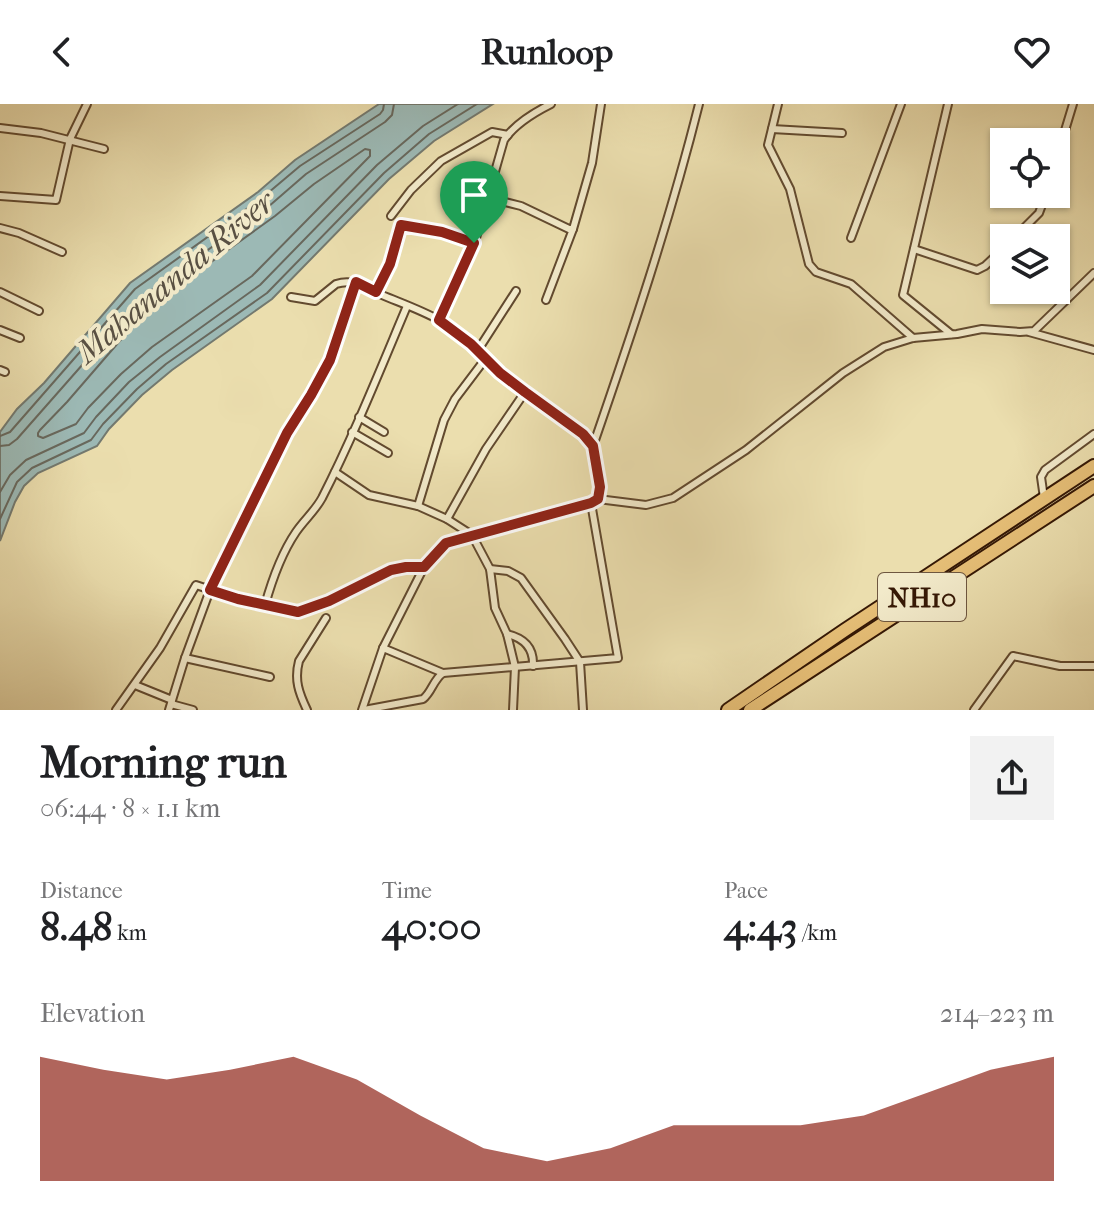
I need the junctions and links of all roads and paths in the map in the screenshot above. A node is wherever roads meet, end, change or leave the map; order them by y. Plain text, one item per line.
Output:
1 (87, 104) edge
2 (551, 104) edge
3 (601, 104) edge
4 (699, 104) edge
5 (778, 104) edge
6 (901, 104) edge
7 (948, 104) edge
8 (1073, 104) edge
9 (0, 128) edge
10 (1066, 128) edge
11 (772, 129) junction
12 (842, 133) dead end
13 (508, 135) junction
14 (70, 139) junction
15 (104, 149) dead end
16 (0, 196) edge
17 (489, 198) junction
18 (1041, 208) edge
19 (391, 216) dead end
20 (1028, 224) edge
21 (0, 228) edge
22 (573, 229) junction
23 (851, 238) dead end
24 (474, 243) junction
25 (914, 249) junction
26 (62, 252) dead end
27 (990, 261) edge
28 (1094, 273) edge
29 (356, 282) junction
30 (516, 291) dead end
31 (0, 292) edge
32 (376, 292) junction
33 (291, 297) dead end
34 (546, 300) dead end
35 (407, 306) junction
36 (39, 311) dead end
37 (439, 320) junction
38 (0, 330) edge
39 (1029, 332) junction
40 (951, 334) junction
41 (20, 338) dead end
42 (913, 338) junction
43 (478, 350) junction
44 (1094, 350) edge
45 (486, 358) junction
46 (525, 392) junction
47 (359, 417) junction
48 (352, 432) junction
49 (384, 432) dead end
50 (1094, 434) edge
51 (593, 446) junction
52 (388, 453) dead end
53 (1094, 466) edge
54 (335, 472) junction
55 (1094, 486) edge
56 (1044, 498) junction
57 (598, 499) junction
58 (591, 503) junction
59 (418, 506) junction
60 (447, 519) junction
61 (472, 535) junction
62 (424, 567) junction
63 (490, 569) junction
64 (210, 590) junction
65 (265, 605) junction
66 (326, 618) dead end
67 (507, 634) junction
68 (383, 648) junction
69 (185, 658) junction
70 (580, 662) junction
71 (533, 666) junction
72 (1094, 666) edge
73 (515, 667) junction
74 (443, 673) junction
75 (270, 677) dead end
76 (135, 685) junction
77 (171, 705) edge
78 (116, 710) edge
79 (193, 710) edge
80 (307, 710) edge
81 (363, 710) edge
82 (513, 710) edge
83 (583, 710) edge
84 (728, 710) edge
85 (750, 710) edge
86 (974, 710) edge

1 - 14 street
2 - 13 street
3 - 22 street
4 - 51 street
5 - 11 street
6 - 23 street
7 - 25 street
8 - 10 street
9 - 14 street
11 - 12 street
11 - 42 street
13 - 17 street
13 - 19 street
14 - 15 street
14 - 16 street
17 - 22 street
17 - 24 street
18 - 20 street
21 - 26 street
22 - 34 street
24 - 32 street
24 - 37 street
25 - 27 street
25 - 40 street
28 - 39 street
29 - 32 street
29 - 33 street
29 - 64 street
30 - 43 street
31 - 36 street
32 - 35 street
35 - 37 street
35 - 47 street
37 - 43 street
38 - 41 street
39 - 40 street
39 - 44 street
40 - 42 street
42 - 57 street
43 - 45 street
45 - 46 street
45 - 59 street
46 - 51 street
46 - 60 street
47 - 48 street
47 - 49 street
48 - 52 street
48 - 54 street
50 - 56 street
51 - 57 street
53 - 56 highway
54 - 59 street
54 - 65 street
55 - 85 highway, NH10
56 - 84 highway
57 - 58 street
58 - 61 street
58 - 70 street
59 - 60 street
60 - 61 street
61 - 62 street
61 - 63 street
62 - 65 street
62 - 68 street
63 - 67 street
63 - 70 street
64 - 65 street
64 - 69 street
64 - 76 street
66 - 80 street
67 - 71 street
67 - 73 street
68 - 74 street
68 - 81 street
69 - 75 street
69 - 77 street
70 - 71 street
70 - 83 street
71 - 73 street
72 - 86 street
73 - 74 street
73 - 82 street
74 - 81 street
76 - 77 street
76 - 78 street
77 - 79 street

